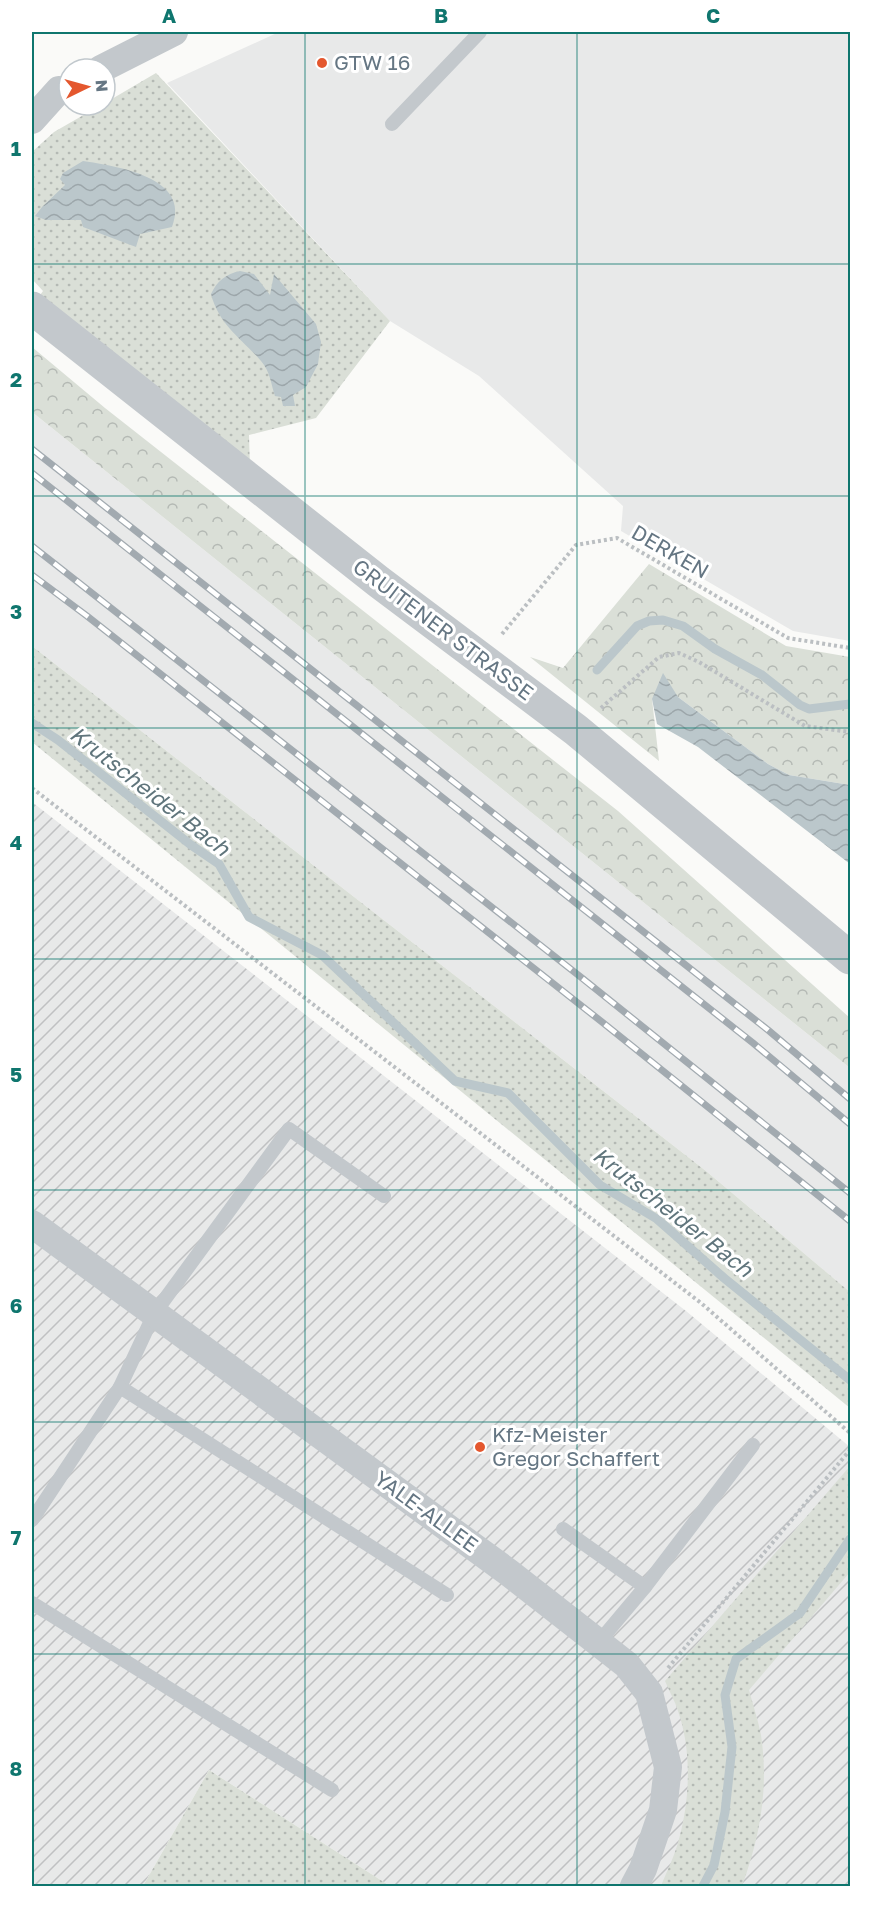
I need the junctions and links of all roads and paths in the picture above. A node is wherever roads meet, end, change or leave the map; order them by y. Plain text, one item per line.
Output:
1 (174, 32) edge
2 (480, 32) edge
3 (117, 61) edge
4 (57, 90) edge
5 (57, 95) edge
6 (32, 98) edge
7 (32, 120) edge
8 (392, 124) dead end
9 (32, 308) edge
10 (850, 648) edge
11 (480, 660) junction
12 (576, 730) junction
13 (850, 732) edge
14 (32, 788) edge
15 (850, 958) edge
16 (384, 1196) dead end
17 (32, 1224) edge
18 (154, 1314) junction
19 (120, 1387) junction
20 (850, 1433) edge
21 (753, 1446) dead end
22 (850, 1450) edge
23 (32, 1520) edge
24 (563, 1529) dead end
25 (645, 1587) junction
26 (447, 1595) dead end
27 (32, 1603) edge
28 (598, 1643) junction
29 (649, 1693) junction
30 (332, 1790) dead end
31 (634, 1887) edge

1 - 3 street
2 - 8 lane
4 - 6 street
5 - 7 street
9 - 11 street, GRUITENER STRASSE
10 - 11 path, DERKEN
11 - 12 street, GRUITENER STRASSE
12 - 13 path
12 - 15 street, GRUITENER STRASSE
14 - 20 path
16 - 18 lane
17 - 18 street, YALE-ALLEE
18 - 19 lane
18 - 28 street, YALE-ALLEE
19 - 23 lane
19 - 26 lane
21 - 25 lane
22 - 29 path
24 - 25 lane
25 - 28 lane
27 - 30 lane
28 - 29 street, YALE-ALLEE
29 - 31 street, YALE-ALLEE

